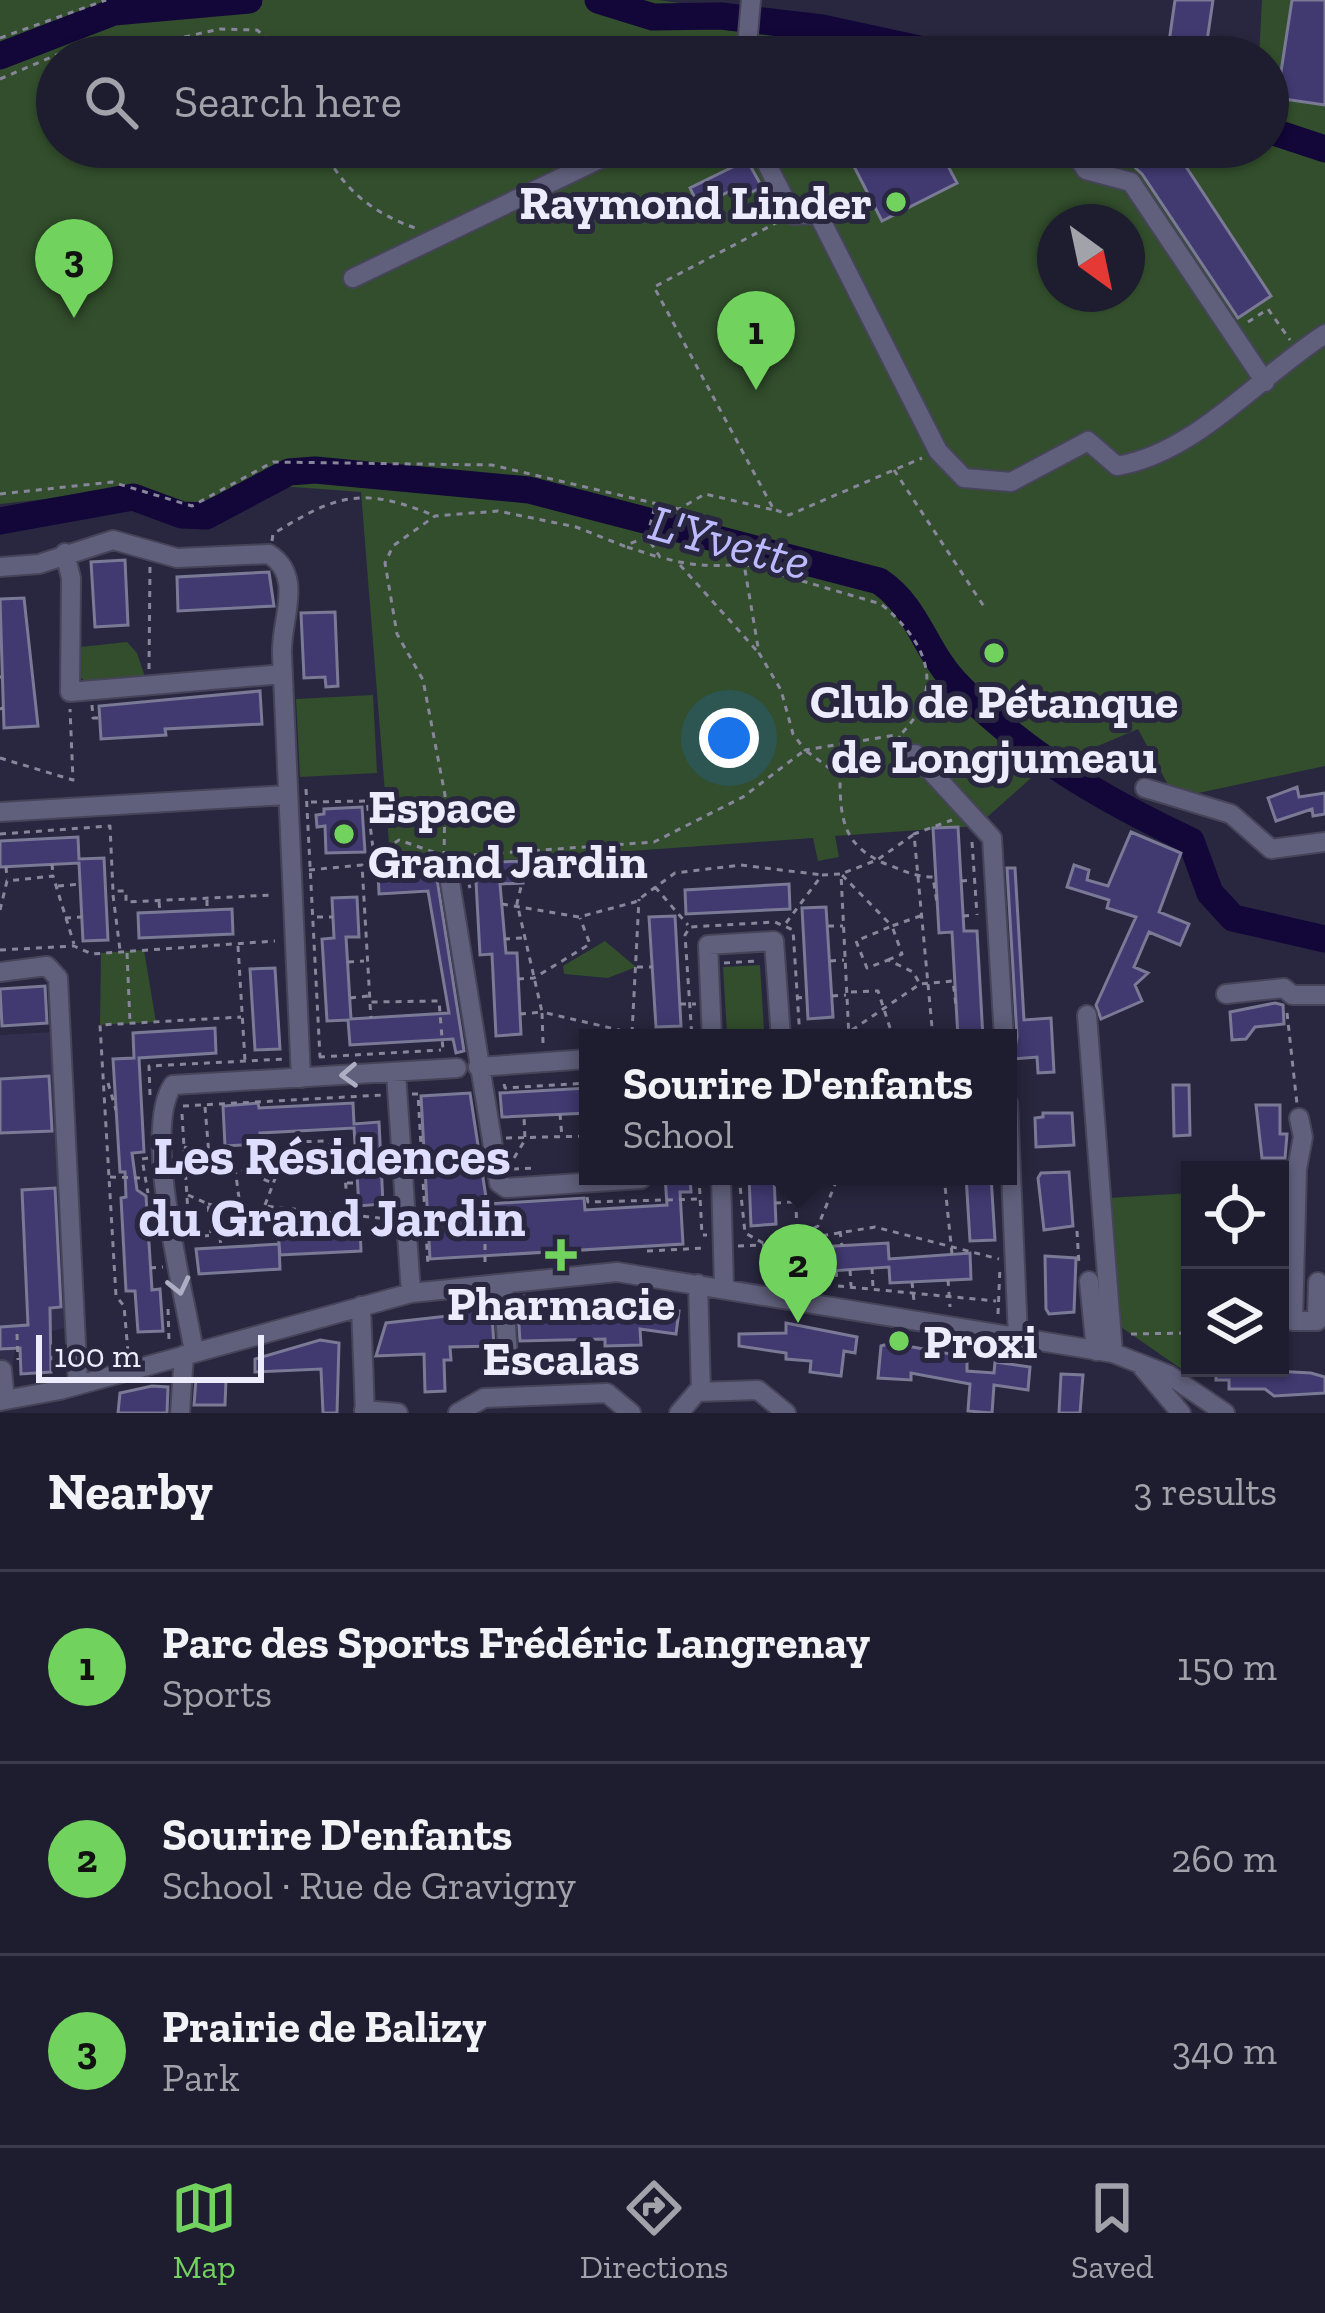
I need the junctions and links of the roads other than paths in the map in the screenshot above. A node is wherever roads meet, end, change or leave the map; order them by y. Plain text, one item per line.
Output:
1 (581, 168) edge
2 (769, 168) edge
3 (1085, 168) edge
4 (353, 278) dead end
5 (1325, 334) edge
6 (1265, 382) junction
7 (65, 553) junction
8 (0, 567) edge
9 (283, 674) junction
10 (915, 754) dead end
11 (1145, 788) dead end
12 (286, 795) junction
13 (0, 812) edge
14 (1325, 842) edge
15 (457, 882) dead end
16 (0, 971) edge
17 (1226, 994) dead end
18 (1325, 994) edge
19 (1087, 1015) dead end
20 (712, 1029) edge
21 (780, 1029) edge
22 (1003, 1029) edge
23 (579, 1060) edge
24 (307, 1064) junction
25 (487, 1066) junction
26 (457, 1068) dead end
27 (396, 1073) junction
28 (1325, 1137) edge
29 (579, 1184) edge
30 (721, 1185) edge
31 (1011, 1185) edge
32 (1089, 1281) dead end
33 (1295, 1282) junction
34 (1322, 1282) edge
35 (503, 1284) junction
36 (698, 1284) junction
37 (724, 1288) junction
38 (410, 1293) junction
39 (361, 1306) junction
40 (1018, 1337) junction
41 (185, 1350) junction
42 (1104, 1352) junction
43 (508, 1356) dead end
44 (1139, 1364) junction
45 (2, 1370) edge
46 (69, 1388) junction
47 (701, 1392) junction
48 (3, 1401) edge
49 (364, 1412) edge
50 (59, 1413) edge
51 (180, 1413) edge
52 (398, 1413) edge
53 (458, 1413) edge
54 (631, 1413) edge
55 (679, 1413) edge
56 (786, 1413) edge
57 (1181, 1413) edge
58 (1225, 1413) edge

1 - 4 street
2 - 6 street
3 - 6 street
5 - 6 street
7 - 8 street
7 - 9 street
7 - 9 street
9 - 12 street
10 - 22 street
11 - 14 street
12 - 13 street
12 - 24 street
15 - 25 street
16 - 46 street
17 - 18 street
19 - 42 street
20 - 21 street
23 - 25 street
27 -> 24 street
24 -> 41 street
25 - 29 street
26 - 27 street
27 - 38 street
28 - 33 street
30 - 37 street
31 - 40 street
32 - 42 street
33 - 34 street
33 - 34 street
35 - 36 street
35 - 38 street
35 - 43 street
36 - 37 street
36 - 47 street
37 - 40 street
38 - 39 street
39 - 41 street
39 - 49 street
40 - 42 street
41 - 46 street
41 - 51 street
42 - 44 street
44 - 57 street
44 - 58 street
45 - 48 street
46 - 48 street
46 - 50 street
47 - 55 street
47 - 56 street
49 - 52 street
53 - 54 street

